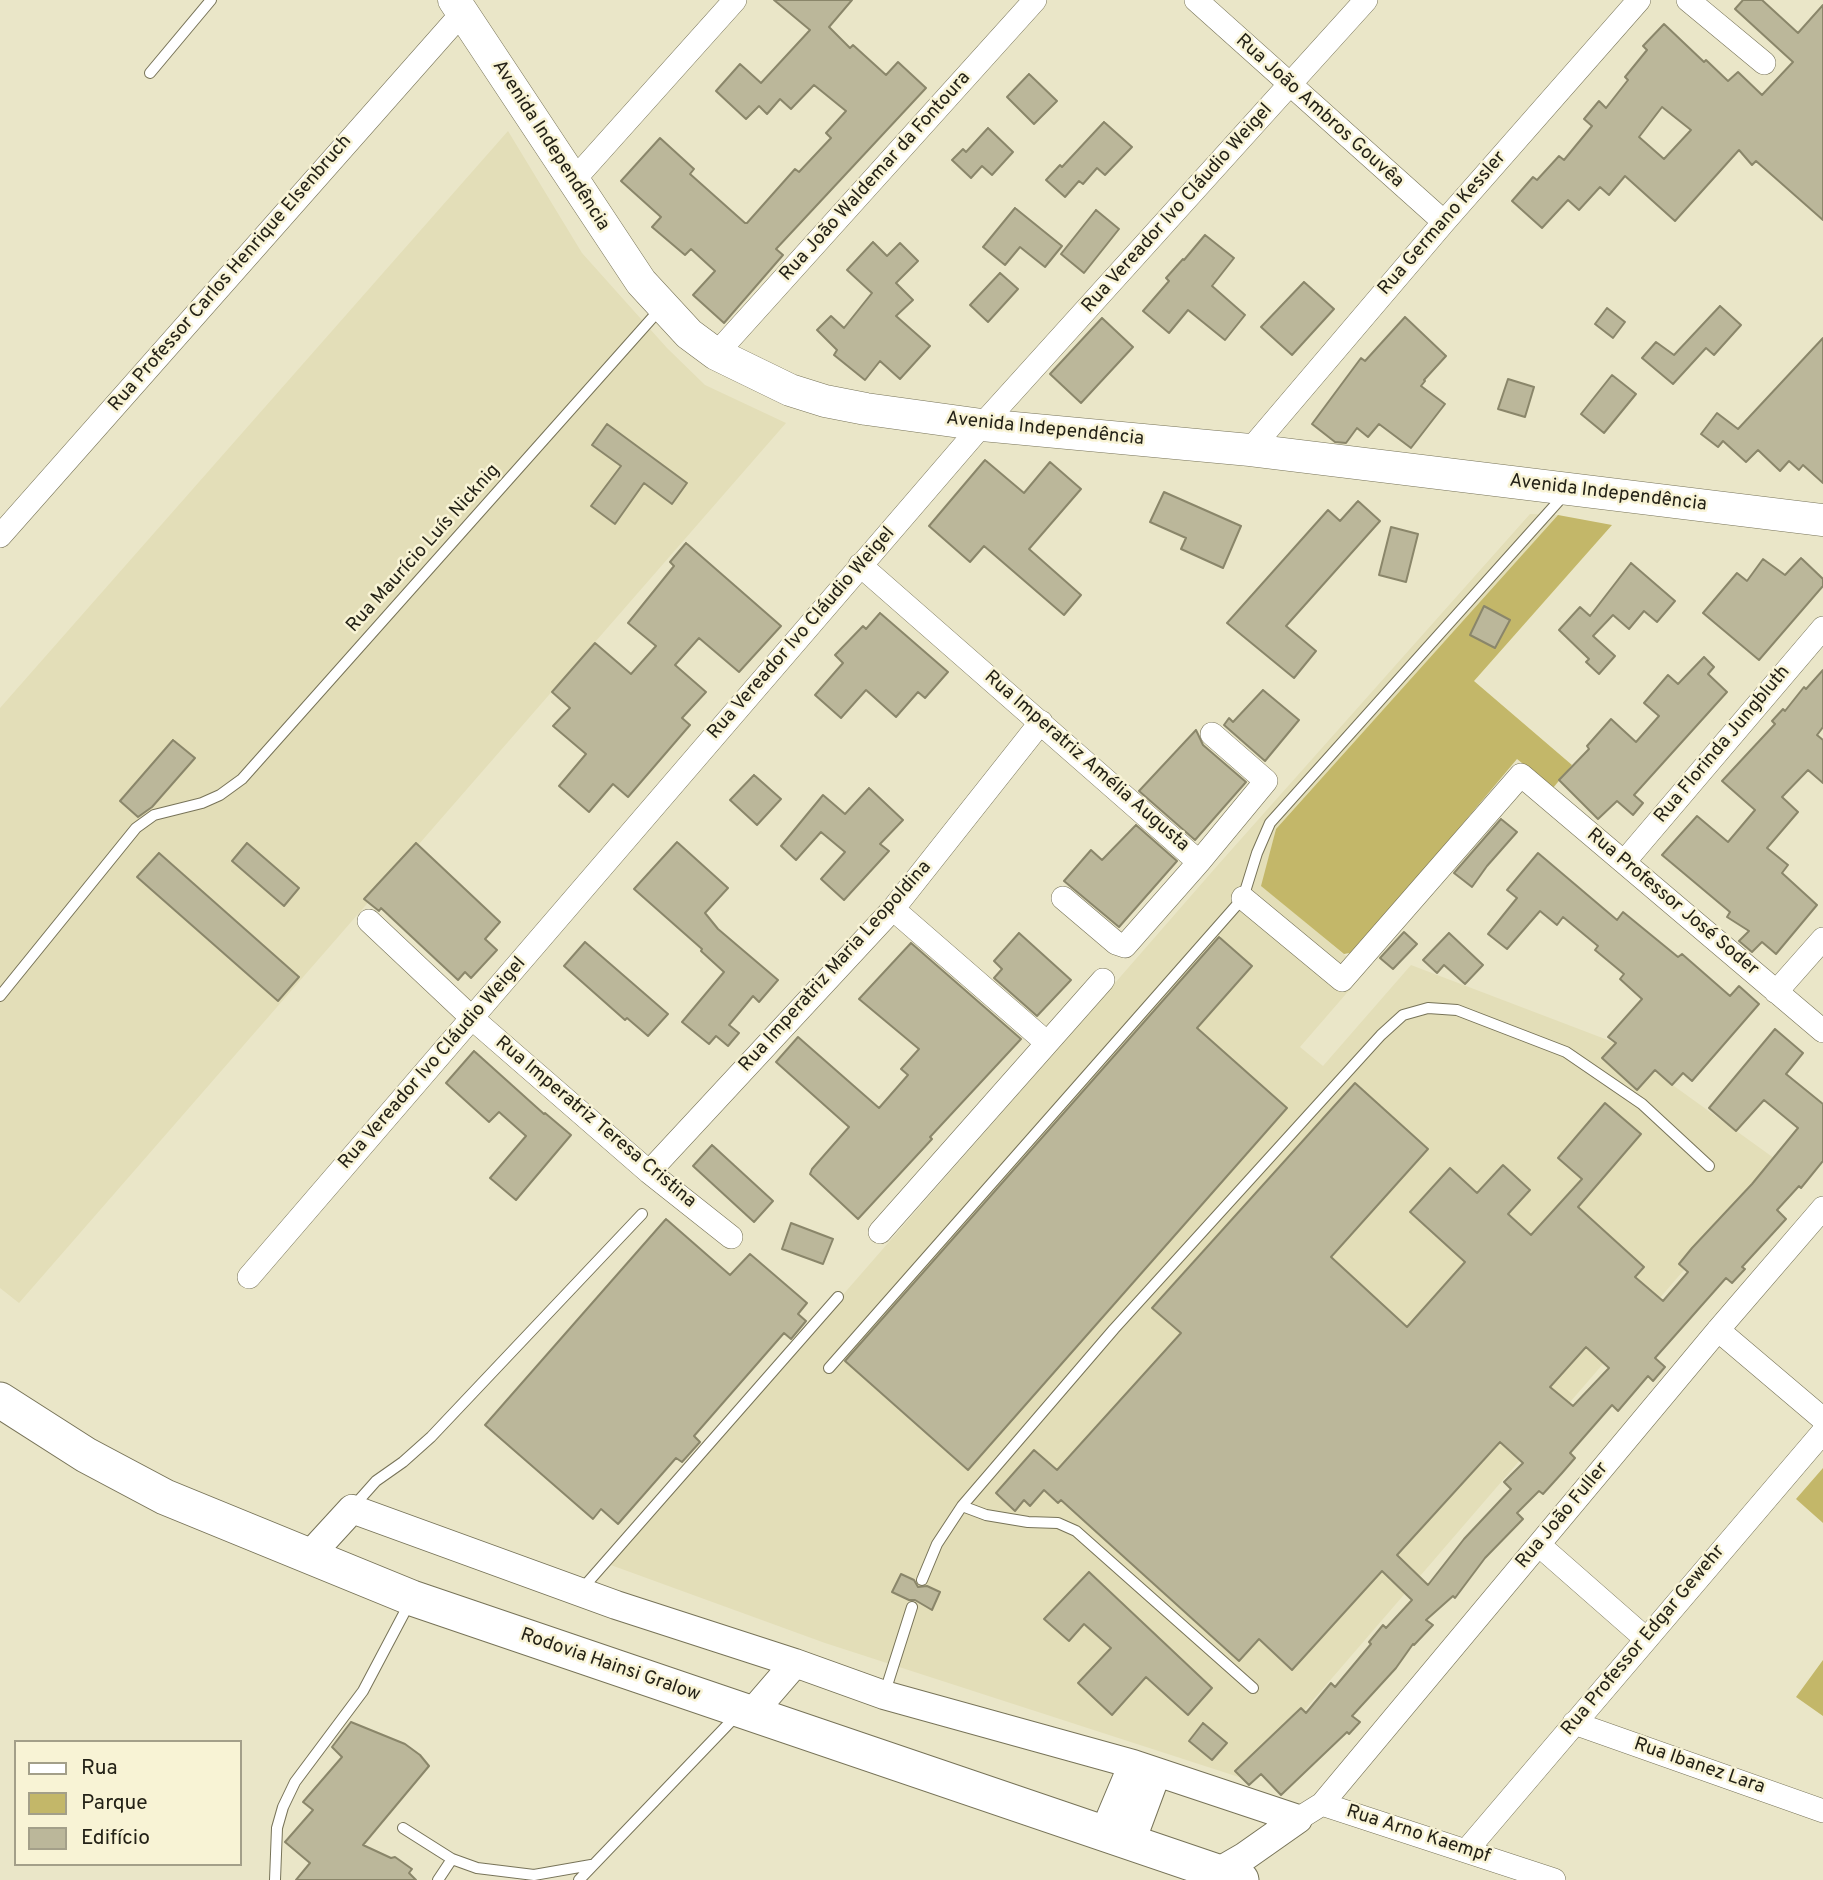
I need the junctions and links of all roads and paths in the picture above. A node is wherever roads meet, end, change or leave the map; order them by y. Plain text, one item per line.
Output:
1 (211, 0) edge
2 (735, 0) edge
3 (1035, 0) edge
4 (1196, 0) edge
5 (1366, 0) edge
6 (1639, 0) edge
7 (1688, 0) edge
8 (458, 6) edge
9 (1764, 63) dead end
10 (150, 73) dead end
11 (1290, 87) junction
12 (572, 182) junction
13 (1444, 222) junction
14 (663, 306) junction
15 (716, 354) junction
16 (982, 425) junction
17 (1250, 450) junction
18 (1569, 489) junction
19 (1823, 520) edge
20 (0, 536) edge
21 (860, 565) junction
22 (1823, 628) edge
23 (1041, 722) junction
24 (1212, 734) dead end
25 (1199, 862) junction
26 (1623, 862) junction
27 (1063, 898) dead end
28 (1243, 898) junction
29 (893, 909) junction
30 (369, 921) dead end
31 (1823, 939) edge
32 (1103, 980) dead end
33 (1776, 992) junction
34 (0, 996) edge
35 (473, 1019) junction
36 (1823, 1031) edge
37 (1046, 1042) junction
38 (1709, 1166) dead end
39 (649, 1172) junction
40 (642, 1214) dead end
41 (1820, 1218) edge
42 (880, 1232) dead end
43 (730, 1237) dead end
44 (248, 1277) dead end
45 (838, 1297) dead end
46 (1718, 1330) junction
47 (829, 1368) dead end
48 (0, 1400) edge
49 (1823, 1419) edge
50 (1823, 1432) edge
51 (962, 1506) junction
52 (352, 1509) junction
53 (1539, 1545) junction
54 (308, 1557) junction
55 (922, 1580) dead end
56 (580, 1592) junction
57 (412, 1598) junction
58 (912, 1607) dead end
59 (1645, 1638) junction
60 (795, 1663) junction
61 (1253, 1688) dead end
62 (884, 1695) junction
63 (746, 1712) junction
64 (1574, 1723) junction
65 (1145, 1768) junction
66 (1322, 1804) junction
67 (1823, 1811) edge
68 (1298, 1819) junction
69 (403, 1828) dead end
70 (1117, 1838) junction
71 (1466, 1851) junction
72 (452, 1858) junction
73 (591, 1866) junction
74 (1229, 1876) edge
75 (531, 1877) edge
76 (275, 1880) edge
77 (438, 1880) edge
78 (579, 1880) edge
79 (1554, 1880) edge

1 - 10 lane
2 - 12 street
3 - 15 street, Rua João Waldemar da Fontoura
4 - 11 street, Rua João Ambros Gouvêa
5 - 11 street, Rua Vereador Ivo Cláudio Weigel
6 - 13 street, Rua Germano Kessler
7 - 9 street
8 - 12 main road, Avenida Independência
8 - 20 street, Rua Professor Carlos Henrique Elsenbruch
11 - 13 street, Rua João Ambros Gouvêa
11 - 16 street, Rua Vereador Ivo Cláudio Weigel
12 - 14 main road, Avenida Independência
13 - 17 street, Rua Germano Kessler
14 - 15 main road, Avenida Independência
14 - 34 lane, Rua Maurício Luís Nicknig
15 - 16 main road, Avenida Independência
16 - 17 main road, Avenida Independência
16 - 21 street, Rua Vereador Ivo Cláudio Weigel
17 - 18 main road, Avenida Independência
18 - 19 main road, Avenida Independência
18 - 28 lane
21 - 23 street, Rua Imperatriz Amélia Augusta
21 - 35 street, Rua Vereador Ivo Cláudio Weigel
22 - 26 street, Rua Florinda Jungbluth
23 - 25 street, Rua Imperatriz Amélia Augusta
23 - 29 street, Rua Imperatriz Maria Leopoldina
24 - 25 street
25 - 27 street, Rua Imperatriz Amélia Augusta
26 - 28 street, Rua Professor José Soder
26 - 33 street, Rua Professor José Soder
28 - 47 lane
29 - 37 street
29 - 39 street, Rua Imperatriz Maria Leopoldina
30 - 35 street, Rua Imperatriz Teresa Cristina
31 - 33 street
32 - 37 street
33 - 36 street, Rua Professor José Soder
35 - 39 street, Rua Imperatriz Teresa Cristina
35 - 44 street, Rua Vereador Ivo Cláudio Weigel
37 - 42 street
38 - 51 lane
39 - 43 street, Rua Imperatriz Teresa Cristina
40 - 52 lane
41 - 46 street, Rua João Fuller
45 - 56 lane
46 - 49 street
46 - 53 street, Rua João Fuller
48 - 54 main road, Rodovia Hainsi Gralow
50 - 59 street, Rua Professor Edgar Gewehr
51 - 55 lane
51 - 61 lane
52 - 54 street
52 - 56 street
53 - 59 street
53 - 66 street, Rua João Fuller
54 - 57 main road, Rodovia Hainsi Gralow
56 - 60 street
57 - 63 main road, Rodovia Hainsi Gralow
57 - 76 lane
58 - 62 lane
59 - 64 street, Rua Professor Edgar Gewehr
60 - 62 street
60 - 63 street
62 - 65 street
63 - 70 main road, Rodovia Hainsi Gralow
63 - 73 lane
64 - 67 street, Rua Ibanez Lara
64 - 71 street, Rua Professor Edgar Gewehr
65 - 68 street
65 - 70 street
66 - 68 street, Rua João Fuller
66 - 71 street, Rua Arno Kaempf
68 - 74 street
69 - 72 lane
70 - 74 main road, Rodovia Hainsi Gralow
71 - 79 street, Rua Arno Kaempf
72 - 75 lane
72 - 77 lane
73 - 75 lane
73 - 78 lane

